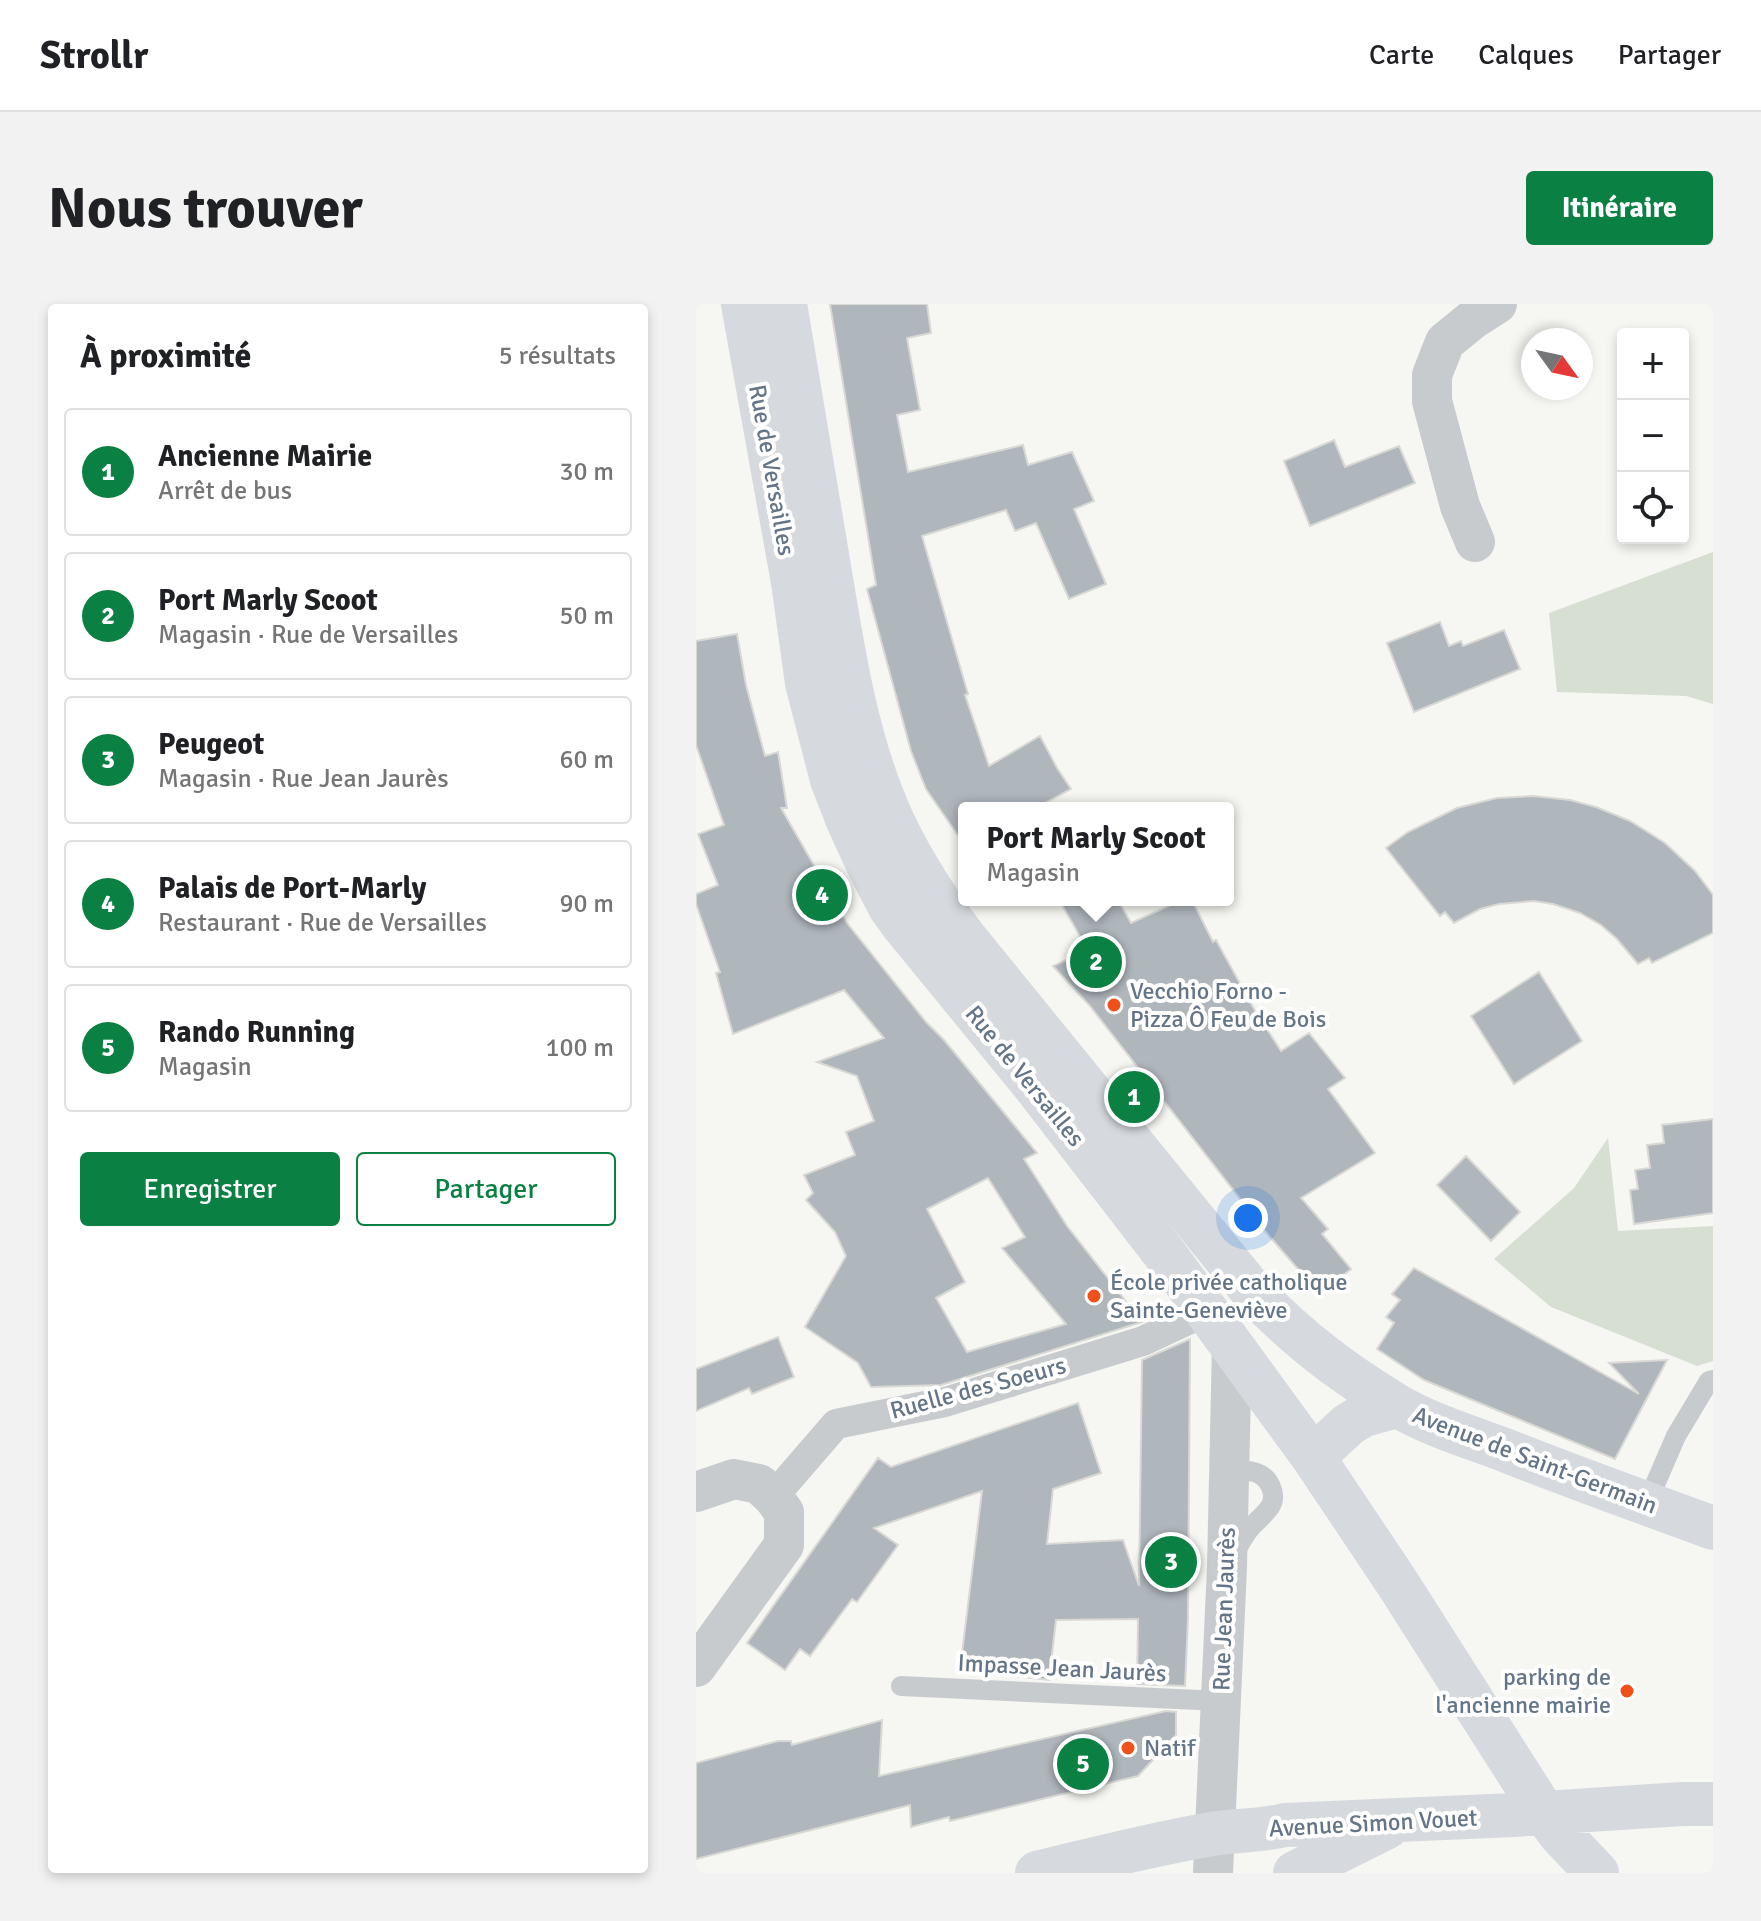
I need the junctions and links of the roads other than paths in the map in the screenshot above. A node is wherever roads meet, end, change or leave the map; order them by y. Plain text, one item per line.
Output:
1 (743, 304) edge
2 (785, 304) edge
3 (1497, 304) edge
4 (1475, 542) dead end
5 (1220, 1253) joint
6 (1220, 1328) junction
7 (1713, 1380) edge
8 (1397, 1406) junction
9 (1313, 1457) junction
10 (696, 1492) edge
11 (773, 1497) junction
12 (1647, 1503) junction
13 (1713, 1528) edge
14 (696, 1667) edge
15 (901, 1686) dead end
16 (1220, 1701) junction
17 (1713, 1804) edge
18 (1399, 1820) junction
19 (1214, 1853) edge
20 (1037, 1873) edge
21 (1163, 1873) edge
22 (1295, 1873) edge
23 (1597, 1873) edge

1 - 6 main road, Rue de Versailles
2 - 5 main road, Rue de Versailles
3 - 4 street
5 - 8 main road, Avenue de Saint-Germain
6 - 9 main road, Rue de Versailles
6 - 11 street, Ruelle des Soeurs
6 - 16 street, Rue Jean Jaurès
7 - 12 lane
8 - 9 main road
8 - 12 main road, Avenue de Saint-Germain
9 - 23 main road, Rue de Versailles
10 - 11 street
11 - 14 street
12 - 13 main road, Avenue de Saint-Germain
15 - 16 lane, Impasse Jean Jaurès
16 - 19 street, Rue Jean Jaurès
17 - 18 main road, Avenue Simon Vouet
18 - 19 main road, Avenue Simon Vouet
18 - 22 main road
19 - 20 main road, Avenue Simon Vouet
19 - 21 main road

